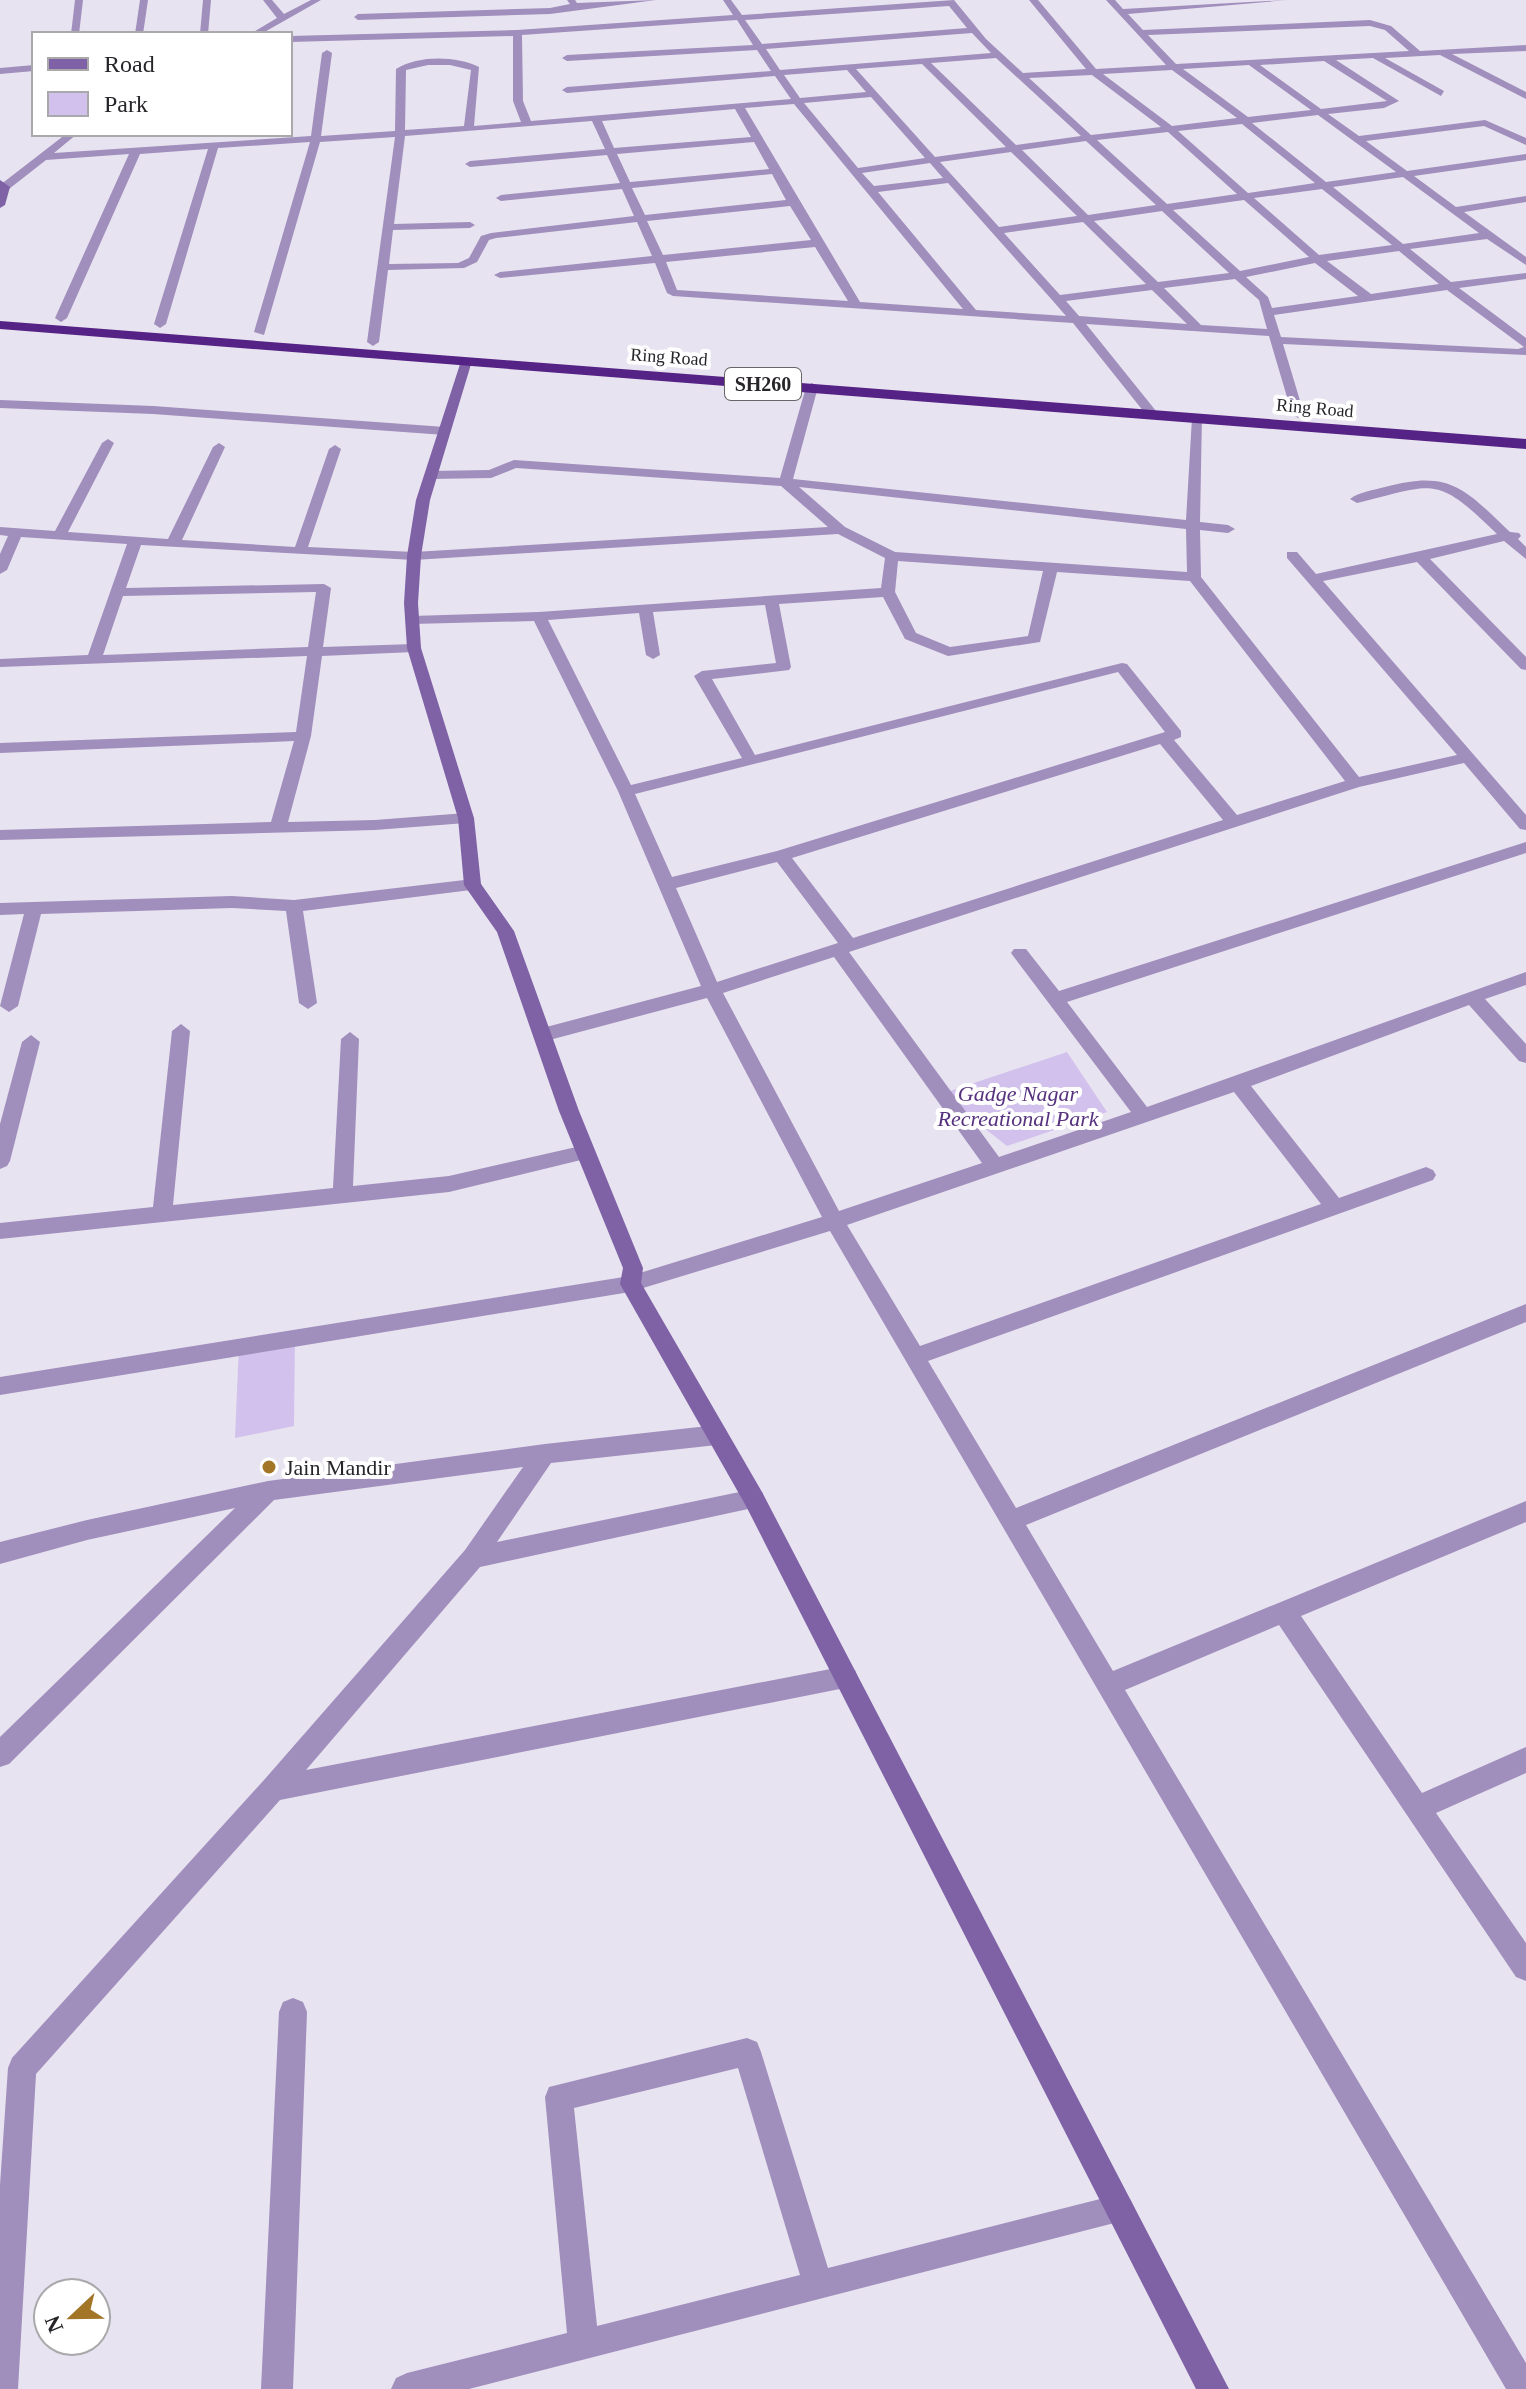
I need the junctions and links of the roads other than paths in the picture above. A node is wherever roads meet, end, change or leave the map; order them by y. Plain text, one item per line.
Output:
1 (79, 0) edge
2 (144, 0) edge
3 (207, 0) edge
4 (267, 0) edge
5 (317, 0) edge
6 (652, 0) edge
7 (727, 0) edge
8 (1033, 0) edge
9 (1110, 0) edge
10 (1284, 0) edge
11 (951, 2) edge
12 (573, 3) edge
13 (378, 6) dead end
14 (1121, 12) junction
15 (358, 17) junction
16 (282, 18) junction
17 (740, 19) junction
18 (668, 24) junction
19 (974, 30) junction
20 (75, 32) edge
21 (139, 32) edge
22 (204, 32) edge
23 (258, 32) edge
24 (517, 33) junction
25 (1141, 33) junction
26 (320, 38) junction
27 (292, 39) edge
28 (760, 47) junction
29 (1526, 48) edge
30 (678, 52) junction
31 (327, 53) dead end
32 (1418, 54) junction
33 (1443, 54) junction
34 (998, 55) junction
35 (1374, 56) junction
36 (567, 58) dead end
37 (1326, 58) junction
38 (1249, 61) junction
39 (925, 62) junction
40 (1171, 65) junction
41 (32, 68) edge
42 (850, 68) junction
43 (1092, 70) junction
44 (0, 71) edge
45 (776, 74) junction
46 (1021, 76) junction
47 (567, 90) dead end
48 (1441, 93) dead end
49 (873, 94) junction
50 (1526, 96) edge
51 (797, 101) junction
52 (739, 107) junction
53 (1320, 111) junction
54 (596, 119) junction
55 (1244, 120) junction
56 (527, 124) junction
57 (469, 129) junction
58 (1171, 130) junction
59 (400, 133) junction
60 (69, 136) edge
61 (177, 136) edge
62 (316, 138) junction
63 (1088, 138) junction
64 (236, 139) edge
65 (757, 139) junction
66 (1358, 139) junction
67 (1526, 142) edge
68 (214, 146) junction
69 (1011, 148) junction
70 (154, 150) junction
71 (136, 151) junction
72 (610, 151) junction
73 (43, 157) junction
74 (1526, 157) edge
75 (932, 160) junction
76 (470, 164) dead end
77 (775, 171) junction
78 (855, 171) junction
79 (1406, 175) junction
80 (950, 180) junction
81 (2, 186) edge
82 (1323, 186) junction
83 (627, 187) junction
84 (870, 190) junction
85 (1246, 197) junction
86 (501, 198) dead end
87 (1526, 199) edge
88 (793, 202) junction
89 (0, 205) edge
90 (1165, 208) junction
91 (1455, 210) junction
92 (642, 219) junction
93 (1085, 219) junction
94 (470, 225) dead end
95 (388, 227) junction
96 (996, 231) junction
97 (1489, 235) junction
98 (818, 243) junction
99 (1400, 248) junction
100 (1526, 248) edge
101 (1510, 251) junction
102 (659, 259) junction
103 (1317, 259) junction
104 (1526, 262) edge
105 (382, 267) junction
106 (500, 275) dead end
107 (1238, 275) junction
108 (1526, 276) edge
109 (1154, 285) junction
110 (1449, 286) junction
111 (1369, 298) junction
112 (1057, 299) junction
113 (856, 305) junction
114 (1268, 312) junction
115 (0, 314) edge
116 (974, 314) junction
117 (61, 318) junction
118 (1078, 322) junction
119 (160, 324) junction
120 (0, 325) edge
121 (1526, 327) edge
122 (1199, 329) junction
123 (1507, 330) junction
124 (260, 332) junction
125 (1275, 336) junction
126 (373, 342) junction
127 (1526, 344) edge
128 (1526, 350) edge
129 (466, 361) junction
130 (812, 387) junction
131 (0, 404) edge
132 (1148, 408) junction
133 (1298, 414) junction
134 (1198, 418) junction
135 (445, 431) junction
136 (1526, 432) edge
137 (108, 443) dead end
138 (1526, 444) edge
139 (219, 447) dead end
140 (335, 449) dead end
141 (431, 475) junction
142 (785, 482) junction
143 (1357, 499) dead end
144 (1193, 524) junction
145 (1228, 529) dead end
146 (840, 530) junction
147 (0, 531) edge
148 (16, 533) junction
149 (59, 536) junction
150 (1506, 536) junction
151 (1526, 537) edge
152 (135, 542) junction
153 (173, 544) junction
154 (300, 551) junction
155 (1292, 555) dead end
156 (1526, 555) edge
157 (414, 556) junction
158 (892, 556) junction
159 (1420, 557) junction
160 (1051, 567) junction
161 (0, 570) edge
162 (1194, 577) junction
163 (1314, 579) junction
164 (118, 592) junction
165 (888, 592) junction
166 (771, 600) junction
167 (645, 608) junction
168 (539, 616) junction
169 (412, 620) junction
170 (414, 648) junction
171 (315, 652) junction
172 (653, 655) dead end
173 (93, 661) junction
174 (0, 663) edge
175 (1526, 666) edge
176 (303, 736) junction
177 (1163, 737) junction
178 (0, 748) edge
179 (1469, 757) junction
180 (751, 761) junction
181 (1355, 783) junction
182 (626, 791) junction
183 (466, 818) junction
184 (1234, 822) junction
185 (1526, 824) edge
186 (278, 827) junction
187 (0, 835) edge
188 (1526, 847) edge
189 (781, 856) junction
190 (668, 884) junction
191 (473, 885) junction
192 (294, 906) junction
193 (34, 908) junction
194 (0, 909) edge
195 (843, 948) junction
196 (1020, 953) dead end
197 (1526, 978) edge
198 (712, 990) junction
199 (1472, 997) junction
200 (1056, 999) junction
201 (308, 1003) dead end
202 (9, 1006) dead end
203 (181, 1031) dead end
204 (542, 1035) junction
205 (350, 1039) dead end
206 (31, 1042) dead end
207 (1526, 1056) edge
208 (1238, 1083) junction
209 (1144, 1116) junction
210 (585, 1152) junction
211 (0, 1161) edge
212 (995, 1166) junction
213 (1426, 1175) dead end
214 (343, 1193) junction
215 (1335, 1207) junction
216 (162, 1214) junction
217 (835, 1221) junction
218 (0, 1231) edge
219 (630, 1284) junction
220 (1526, 1313) edge
221 (917, 1356) junction
222 (0, 1386) edge
223 (717, 1435) junction
224 (545, 1454) junction
225 (268, 1491) junction
226 (754, 1499) junction
227 (1526, 1511) edge
228 (1012, 1520) junction
229 (0, 1553) edge
230 (473, 1558) junction
231 (1285, 1613) junction
232 (846, 1678) junction
233 (1110, 1684) junction
234 (0, 1755) edge
235 (1526, 1760) edge
236 (273, 1789) junction
237 (1417, 1808) junction
238 (1526, 1967) edge
239 (293, 2012) dead end
240 (1120, 2209) junction
241 (818, 2285) junction
242 (583, 2344) junction
243 (2, 2389) edge
244 (277, 2389) edge
245 (407, 2389) edge
246 (1213, 2389) edge
247 (1524, 2389) edge

1 - 20 street
2 - 21 street
3 - 22 street
4 - 16 street
5 - 16 street
6 - 12 street
7 - 17 street
8 - 43 street
9 - 14 street
10 - 14 street
11 - 17 street
11 - 19 street
12 - 15 street
13 - 15 street
14 - 25 street
15 - 26 street
16 - 23 street
17 - 18 street
17 - 28 street
18 - 24 street
18 - 30 street
19 - 28 street
19 - 34 street
24 - 26 street
24 - 56 street
25 - 32 street
25 - 40 street
26 - 27 street
28 - 30 street
28 - 45 street
29 - 33 street
30 - 36 street
31 - 62 street
32 - 33 street
32 - 35 street
33 - 50 street
34 - 39 street
34 - 46 street
35 - 37 street
35 - 48 street
37 - 38 street
37 - 53 street
38 - 40 street
38 - 53 street
39 - 42 street
39 - 69 street
40 - 43 street
40 - 55 street
41 - 44 street
42 - 45 street
42 - 49 street
43 - 46 street
43 - 58 street
45 - 47 street
45 - 51 street
46 - 63 street
49 - 51 street
49 - 75 street
51 - 52 street
51 - 78 street
52 - 54 street
52 - 65 street
53 - 55 street
53 - 66 street
54 - 56 street
54 - 72 street
55 - 58 street
55 - 82 street
56 - 57 street
57 - 59 street
57 - 59 street
58 - 63 street
58 - 85 street
59 - 62 street
59 - 95 street
60 - 73 street
61 - 70 street
62 - 64 street
62 - 124 street
63 - 69 street
63 - 90 street
64 - 68 street
65 - 72 street
65 - 77 street
66 - 67 street
66 - 79 street
68 - 70 street
68 - 119 street
69 - 75 street
69 - 93 street
70 - 71 street
71 - 73 street
71 - 117 street
72 - 76 street
72 - 83 street
73 - 81 street
74 - 79 street
75 - 78 street
75 - 80 street
77 - 83 street
77 - 88 street
78 - 84 street
79 - 82 street
79 - 91 street
80 - 84 street
80 - 96 street
81 - 89 street
82 - 85 street
82 - 99 street
83 - 86 street
83 - 92 street
84 - 116 street
85 - 90 street
85 - 103 street
87 - 91 street
88 - 92 street
88 - 98 street
90 - 93 street
90 - 107 street
91 - 97 street
92 - 102 street
92 - 105 street
93 - 96 street
93 - 109 street
94 - 95 street
95 - 105 street
96 - 112 street
97 - 99 street
97 - 101 street
98 - 102 street
98 - 113 street
99 - 103 street
99 - 110 street
100 - 101 street
101 - 104 street
102 - 106 street
102 - 113 street
103 - 107 street
103 - 111 street
105 - 126 street
107 - 109 street
107 - 114 street
108 - 110 street
109 - 112 street
109 - 122 street
110 - 111 street
110 - 123 street
111 - 114 street
112 - 118 street
113 - 116 street
114 - 125 street
115 - 117 highway, Ring Road / SH260
116 - 118 street
117 - 119 highway, Ring Road / SH260
118 - 122 street
118 - 132 street
119 - 124 highway, Ring Road / SH260
120 - 129 highway, Ring Road / SH260
121 - 123 street
122 - 125 street
123 - 127 street
124 - 126 highway, Ring Road / SH260
125 - 128 street
125 - 133 street
126 - 132 highway, Ring Road / SH260
129 - 130 highway, Ring Road / SH260
129 - 135 street
130 - 132 highway, Ring Road / SH260
130 - 142 street
131 - 135 street
132 - 133 highway, Ring Road / SH260
132 - 134 highway, Ring Road / SH260
133 - 136 highway, Ring Road / SH260
134 - 138 highway, Ring Road / SH260
134 - 144 street
135 - 141 street
137 - 149 street
139 - 153 street
140 - 154 street
141 - 142 street
141 - 157 street
142 - 144 street
142 - 146 street
143 - 150 street
144 - 145 street
144 - 162 street
146 - 157 street
146 - 158 street
147 - 148 street
148 - 149 street
148 - 161 street
149 - 152 street
150 - 151 street
150 - 156 street
150 - 159 street
152 - 153 street
152 - 164 street
153 - 154 street
154 - 157 street
155 - 163 street
157 - 169 street
158 - 160 street
158 - 165 street
159 - 163 street
159 - 175 street
160 - 162 street
160 - 165 street
162 - 181 street
163 - 179 street
164 - 171 street
164 - 173 street
165 - 166 street
166 - 167 street
166 - 180 street
167 - 168 street
167 - 172 street
168 - 169 street
168 - 182 street
169 - 170 street
170 - 171 street
170 - 183 street
171 - 173 street
171 - 176 street
173 - 174 street
176 - 178 street
176 - 186 street
177 - 180 street
177 - 184 street
177 - 189 street
179 - 181 street
179 - 185 street
180 - 182 street
181 - 184 street
182 - 190 street
183 - 186 street
183 - 191 street
184 - 195 street
186 - 187 street
188 - 200 street
189 - 190 street
189 - 195 street
190 - 198 street
191 - 192 street
191 - 204 street
192 - 193 street
192 - 201 street
193 - 194 street
193 - 202 street
195 - 198 street
195 - 212 street
196 - 200 street
197 - 199 street
198 - 204 street
198 - 217 street
199 - 207 street
199 - 208 street
200 - 209 street
203 - 216 street
204 - 210 street
205 - 214 street
206 - 211 street
208 - 209 street
208 - 215 street
209 - 212 street
210 - 214 street
210 - 219 street
212 - 217 street
213 - 215 street
214 - 216 street
215 - 221 street
216 - 218 street
217 - 219 street
217 - 221 street
219 - 222 street
219 - 223 street
220 - 228 street
221 - 228 street
223 - 224 street
223 - 226 street
224 - 225 street
224 - 230 street
225 - 229 street
225 - 234 street
226 - 230 street
226 - 232 street
227 - 231 street
228 - 233 street
230 - 236 street
231 - 233 street
231 - 237 street
232 - 236 street
232 - 240 street
233 - 247 street
235 - 237 street
236 - 243 street
237 - 238 street
239 - 244 street
240 - 241 street
240 - 246 street
241 - 242 street
241 - 242 street
242 - 245 street

